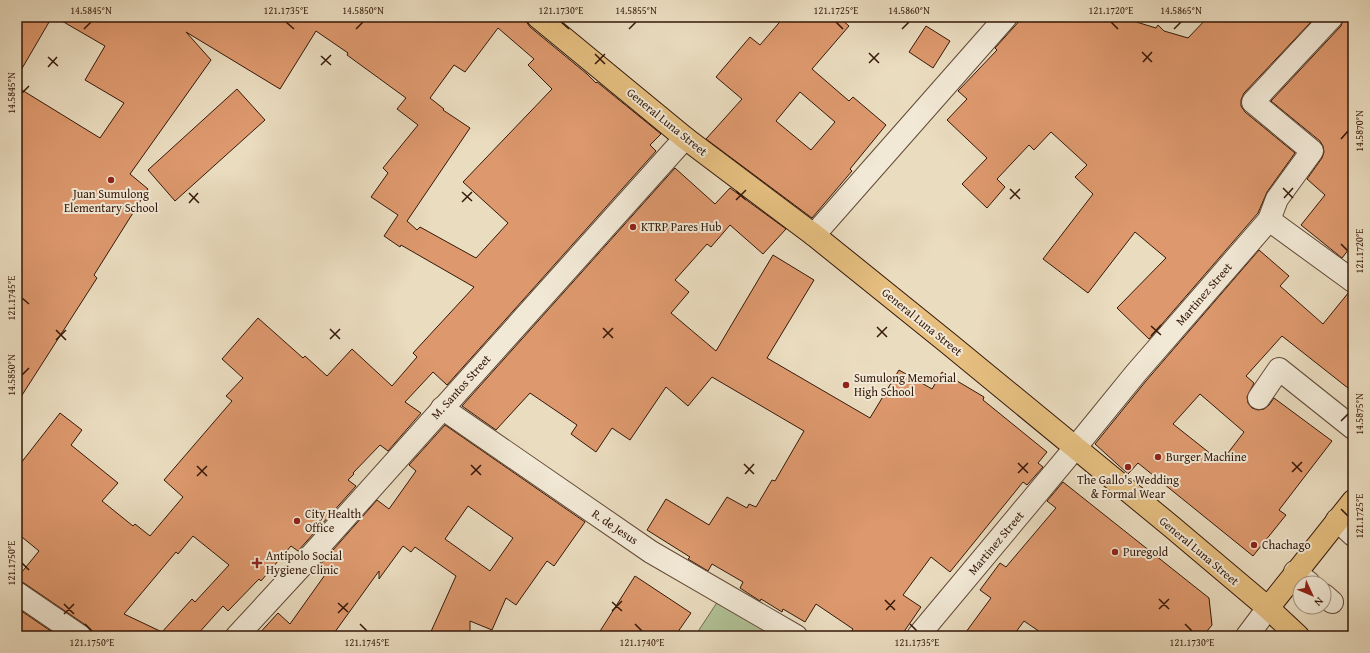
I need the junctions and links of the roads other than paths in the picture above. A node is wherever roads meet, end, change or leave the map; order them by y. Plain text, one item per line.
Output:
1 (538, 17) edge
2 (1006, 17) edge
3 (1332, 17) edge
4 (685, 138) junction
5 (1269, 220) junction
6 (814, 235) junction
7 (1353, 281) edge
8 (1259, 398) dead end
9 (442, 408) junction
10 (1353, 428) edge
11 (1075, 448) junction
12 (1353, 501) edge
13 (1337, 520) junction
14 (1353, 535) edge
15 (1304, 575) edge
16 (1292, 587) edge
17 (17, 593) edge
18 (1268, 608) junction
19 (80, 636) edge
20 (237, 636) edge
21 (796, 636) edge
22 (918, 636) edge
23 (1247, 636) edge
24 (1298, 636) edge

1 - 4 main road, General Luna Street
2 - 6 street
3 - 5 street, Martinez Street
4 - 6 main road, General Luna Street
4 - 9 street, M. Santos Street
5 - 7 street
5 - 11 street, Martinez Street
6 - 11 main road, General Luna Street
8 - 10 street
9 - 20 street, M. Santos Street
9 - 21 street, R. de Jesus
11 - 18 main road, General Luna Street
11 - 22 street, Martinez Street
12 - 13 main road
13 - 14 street
13 - 15 main road
16 - 18 main road
17 - 19 street
18 - 23 street
18 - 24 main road, General Luna Street

